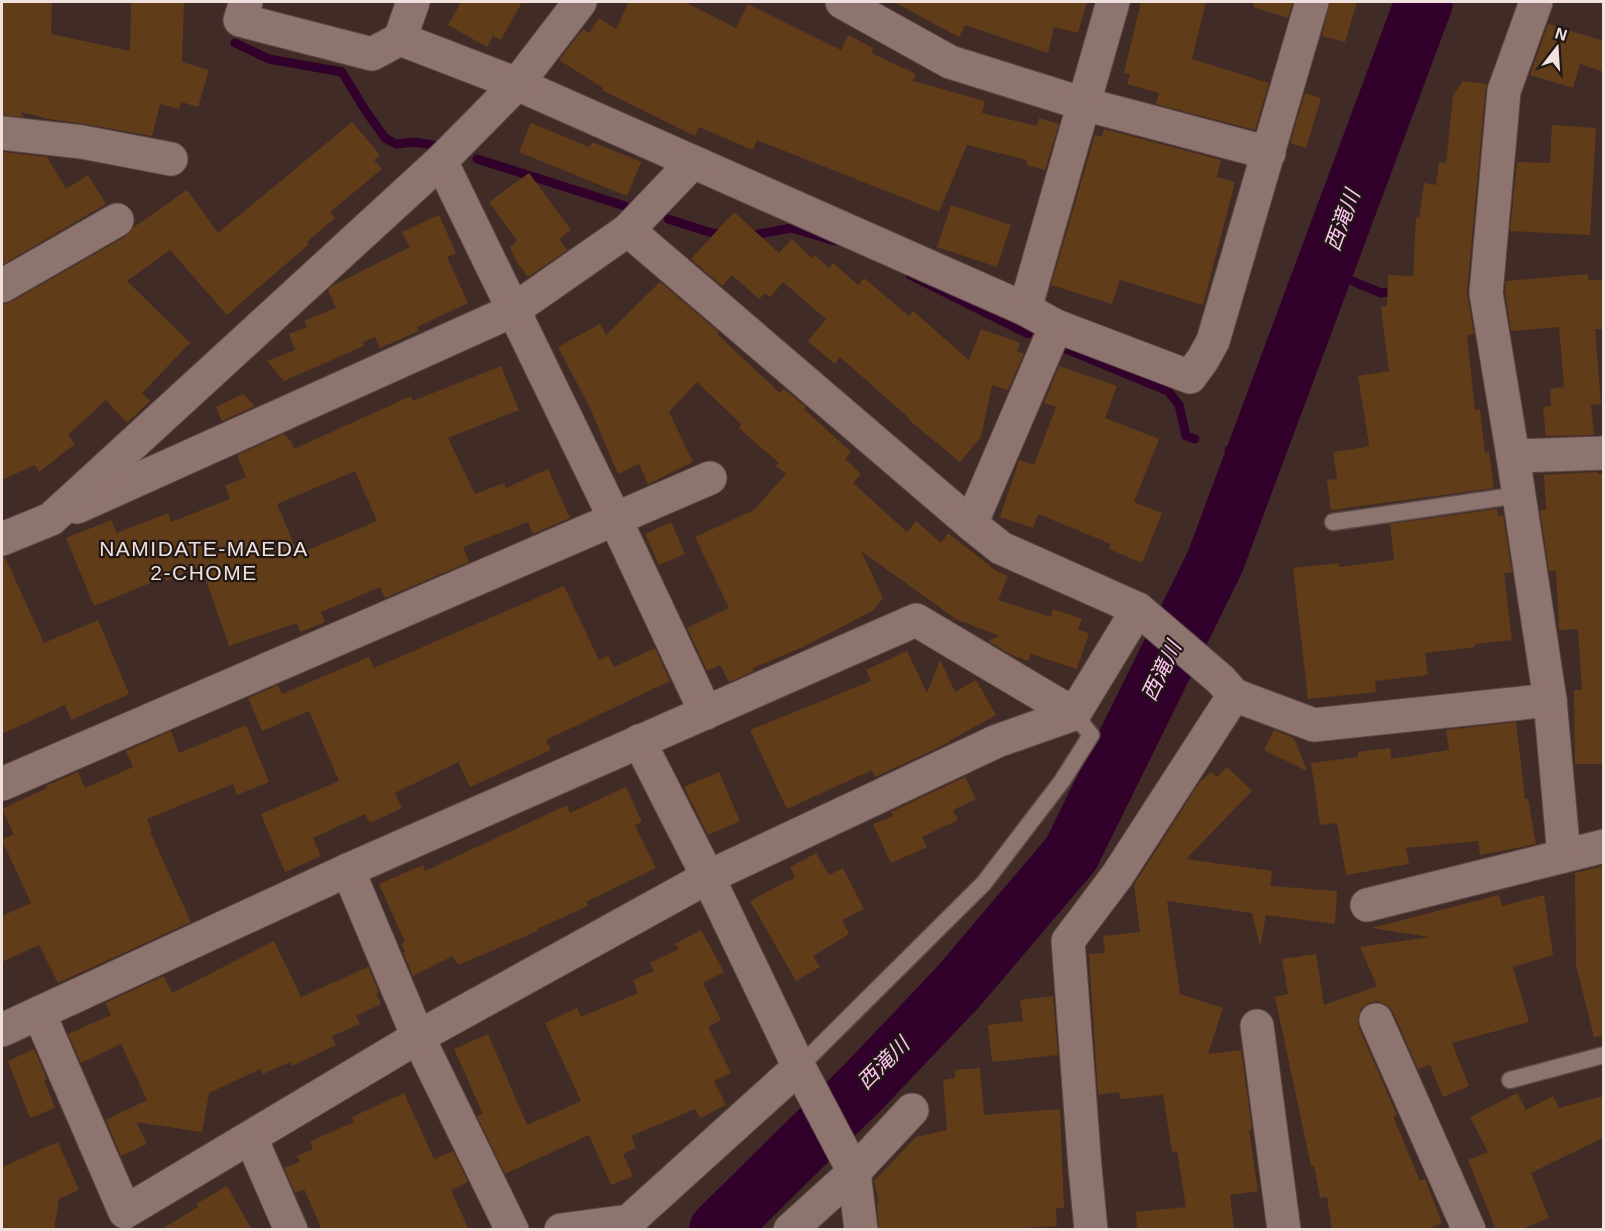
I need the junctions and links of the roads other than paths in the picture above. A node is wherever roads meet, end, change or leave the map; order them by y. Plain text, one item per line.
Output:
1 (246, 2) edge
2 (413, 2) edge
3 (580, 2) edge
4 (1113, 2) edge
5 (1312, 2) edge
6 (1536, 2) edge
7 (861, 6) edge
8 (400, 39) junction
9 (517, 84) junction
10 (1084, 104) junction
11 (2, 133) edge
12 (1269, 153) junction
13 (171, 159) dead end
14 (441, 161) junction
15 (693, 162) junction
16 (117, 220) dead end
17 (628, 230) junction
18 (2, 286) edge
19 (1025, 309) junction
20 (512, 311) junction
21 (1056, 326) junction
22 (1604, 453) edge
23 (1513, 456) junction
24 (710, 478) dead end
25 (1519, 495) junction
26 (51, 519) junction
27 (615, 519) junction
28 (1333, 522) dead end
29 (971, 524) junction
30 (2, 539) edge
31 (1145, 614) junction
32 (1234, 694) junction
33 (1550, 700) junction
34 (706, 713) junction
35 (1074, 714) junction
36 (639, 741) junction
37 (2, 784) edge
38 (1604, 846) edge
39 (1564, 856) junction
40 (348, 870) junction
41 (708, 877) junction
42 (1367, 905) dead end
43 (39, 1013) junction
44 (1376, 1020) dead end
45 (1257, 1026) dead end
46 (2, 1030) edge
47 (418, 1038) junction
48 (1604, 1055) edge
49 (805, 1078) junction
50 (1510, 1080) dead end
51 (912, 1110) dead end
52 (251, 1138) junction
53 (847, 1159) junction
54 (117, 1221) edge
55 (291, 1230) edge
56 (512, 1230) edge
57 (561, 1230) edge
58 (790, 1230) edge
59 (861, 1230) edge
60 (1091, 1230) edge
61 (1284, 1230) edge
62 (1469, 1230) edge

1 - 8 street
2 - 8 street
3 - 9 street
4 - 10 street
5 - 12 street
6 - 23 street
7 - 10 street
8 - 9 street
9 - 14 street
9 - 15 street
10 - 12 street
10 - 19 street
11 - 13 street
12 - 21 street
14 - 20 street
14 - 26 street
15 - 17 street
15 - 19 street
16 - 18 street
17 - 20 street
17 - 29 street
19 - 21 street
20 - 26 street
20 - 27 street
21 - 29 street
22 - 23 street
23 - 25 street
24 - 27 street
25 - 28 lane
25 - 33 street
26 - 30 street
27 - 34 street
27 - 37 street
29 - 31 street
31 - 32 street
31 - 35 street
32 - 33 street
32 - 60 street
33 - 39 street
34 - 35 street
34 - 36 street
35 - 41 street
35 - 49 lane
36 - 40 street
36 - 41 street
38 - 39 street
39 - 42 street
40 - 43 street
40 - 47 street
41 - 47 street
41 - 49 street
43 - 46 street
43 - 54 street
44 - 62 street
45 - 61 street
47 - 52 street
47 - 56 street
48 - 50 lane
49 - 53 street
49 - 57 street
51 - 53 street
52 - 54 street
52 - 55 street
53 - 58 street
53 - 59 street

